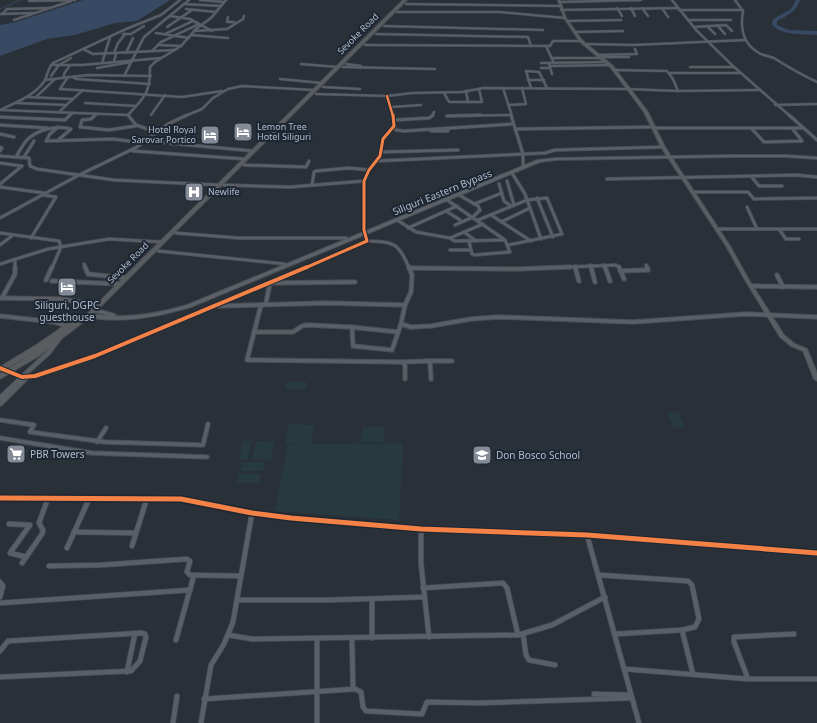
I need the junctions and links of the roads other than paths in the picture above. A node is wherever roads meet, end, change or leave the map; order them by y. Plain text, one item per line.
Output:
1 (31, 0) edge
2 (53, 0) edge
3 (75, 0) edge
4 (180, 0) edge
5 (189, 0) edge
6 (200, 0) edge
7 (409, 0) edge
8 (641, 0) edge
9 (672, 0) edge
10 (735, 0) edge
11 (37, 1) junction
12 (71, 1) edge
13 (225, 1) edge
14 (405, 2) edge
15 (560, 4) edge
16 (183, 5) junction
17 (173, 6) junction
18 (221, 6) junction
19 (29, 8) junction
20 (52, 8) junction
21 (617, 8) junction
22 (631, 8) junction
23 (642, 8) junction
24 (662, 8) junction
25 (186, 9) dead end
26 (679, 9) junction
27 (192, 10) junction
28 (743, 10) junction
29 (216, 12) junction
30 (397, 12) junction
31 (37, 13) junction
32 (1, 14) edge
33 (161, 15) junction
34 (170, 16) junction
35 (244, 16) dead end
36 (622, 16) dead end
37 (635, 16) dead end
38 (648, 16) dead end
39 (182, 17) junction
40 (228, 17) dead end
41 (668, 17) dead end
42 (566, 19) junction
43 (14, 20) dead end
44 (621, 20) dead end
45 (688, 20) junction
46 (731, 20) dead end
47 (193, 21) junction
48 (234, 22) junction
49 (200, 24) junction
50 (144, 26) dead end
51 (167, 26) dead end
52 (384, 26) junction
53 (707, 26) junction
54 (717, 26) junction
55 (694, 27) junction
56 (542, 30) dead end
57 (194, 31) junction
58 (212, 31) junction
59 (623, 31) dead end
60 (732, 31) dead end
61 (575, 32) junction
62 (156, 33) dead end
63 (116, 34) junction
64 (125, 34) junction
65 (165, 34) junction
66 (376, 34) junction
67 (715, 34) dead end
68 (725, 34) dead end
69 (174, 35) junction
70 (191, 35) junction
71 (110, 37) junction
72 (133, 38) dead end
73 (189, 38) junction
74 (228, 38) dead end
75 (745, 40) junction
76 (707, 41) junction
77 (583, 43) junction
78 (157, 45) junction
79 (366, 45) junction
80 (181, 46) junction
81 (531, 46) junction
82 (546, 46) junction
83 (83, 49) junction
84 (635, 49) dead end
85 (176, 50) junction
86 (136, 52) junction
87 (152, 52) junction
88 (114, 53) junction
89 (126, 53) junction
90 (105, 54) junction
91 (600, 57) junction
92 (629, 57) dead end
93 (71, 58) dead end
94 (162, 58) junction
95 (552, 58) junction
96 (114, 61) junction
97 (132, 61) junction
98 (102, 63) junction
99 (554, 63) junction
100 (301, 64) dead end
101 (541, 64) dead end
102 (608, 64) junction
103 (51, 65) junction
104 (59, 65) junction
105 (70, 65) junction
106 (342, 66) junction
107 (549, 66) junction
108 (690, 67) dead end
109 (734, 67) junction
110 (97, 68) dead end
111 (434, 68) dead end
112 (541, 68) dead end
113 (615, 70) junction
114 (670, 73) junction
115 (741, 73) junction
116 (552, 74) dead end
117 (51, 76) dead end
118 (124, 76) junction
119 (151, 76) junction
120 (68, 77) junction
121 (73, 77) junction
122 (64, 78) junction
123 (55, 79) junction
124 (280, 79) dead end
125 (45, 80) junction
126 (528, 80) junction
127 (544, 80) junction
128 (817, 82) edge
129 (150, 84) junction
130 (322, 85) junction
131 (503, 88) junction
132 (522, 88) junction
133 (531, 88) junction
134 (548, 88) junction
135 (360, 89) dead end
136 (479, 89) junction
137 (628, 89) junction
138 (83, 90) junction
139 (760, 90) junction
140 (225, 91) junction
141 (466, 91) junction
142 (678, 91) junction
143 (315, 92) junction
144 (444, 92) junction
145 (458, 92) junction
146 (147, 94) junction
147 (165, 95) junction
148 (387, 96) junction
149 (27, 97) junction
150 (36, 97) junction
151 (73, 99) junction
152 (460, 102) junction
153 (468, 102) junction
154 (15, 103) junction
155 (85, 103) dead end
156 (817, 104) edge
157 (66, 105) junction
158 (421, 105) dead end
159 (508, 105) junction
160 (775, 105) junction
161 (136, 106) junction
162 (392, 108) junction
163 (0, 110) edge
164 (59, 112) junction
165 (434, 112) dead end
166 (73, 113) junction
167 (97, 114) junction
168 (128, 115) junction
169 (151, 115) dead end
170 (511, 115) junction
171 (447, 116) dead end
172 (0, 117) edge
173 (395, 120) junction
174 (513, 124) junction
175 (0, 125) edge
176 (135, 126) junction
177 (394, 126) junction
178 (58, 127) junction
179 (655, 127) junction
180 (48, 128) junction
181 (751, 128) junction
182 (792, 128) junction
183 (803, 128) junction
184 (515, 130) junction
185 (448, 131) dead end
186 (156, 132) junction
187 (388, 132) junction
188 (0, 134) edge
189 (14, 137) dead end
190 (817, 140) edge
191 (34, 141) dead end
192 (56, 141) junction
193 (145, 142) junction
194 (0, 147) edge
195 (664, 147) junction
196 (131, 150) junction
197 (458, 150) dead end
198 (0, 151) edge
199 (253, 151) junction
200 (381, 152) junction
201 (522, 154) junction
202 (0, 156) edge
203 (670, 156) junction
204 (16, 157) junction
205 (24, 157) junction
206 (817, 157) edge
207 (245, 158) junction
208 (310, 160) dead end
209 (376, 161) junction
210 (0, 164) edge
211 (30, 165) junction
212 (244, 165) junction
213 (22, 166) junction
214 (523, 166) junction
215 (369, 170) junction
216 (512, 173) junction
217 (79, 175) junction
218 (751, 176) junction
219 (684, 177) junction
220 (817, 177) edge
221 (607, 179) dead end
222 (364, 181) junction
223 (507, 181) dead end
224 (499, 184) dead end
225 (0, 185) edge
226 (222, 185) junction
227 (312, 186) junction
228 (782, 186) dead end
229 (693, 192) junction
230 (502, 193) junction
231 (44, 194) junction
232 (460, 195) junction
233 (537, 198) junction
234 (817, 198) edge
235 (447, 200) junction
236 (527, 200) junction
237 (474, 204) junction
238 (457, 206) junction
239 (513, 206) junction
240 (747, 207) dead end
241 (530, 208) junction
242 (446, 211) junction
243 (491, 215) junction
244 (473, 217) junction
245 (0, 218) edge
246 (397, 220) junction
247 (460, 220) dead end
248 (478, 220) junction
249 (501, 222) junction
250 (483, 224) junction
251 (455, 225) dead end
252 (408, 228) junction
253 (718, 229) junction
254 (757, 229) junction
255 (779, 229) junction
256 (817, 230) edge
257 (364, 232) junction
258 (464, 232) junction
259 (0, 233) edge
260 (176, 233) junction
261 (13, 235) junction
262 (553, 237) junction
263 (31, 238) junction
264 (346, 238) junction
265 (450, 238) junction
266 (541, 239) junction
267 (799, 239) dead end
268 (505, 240) junction
269 (367, 241) junction
270 (469, 241) junction
271 (476, 241) junction
272 (531, 241) junction
273 (162, 242) junction
274 (0, 245) edge
275 (508, 245) junction
276 (61, 247) junction
277 (450, 250) dead end
278 (471, 250) junction
279 (158, 251) junction
280 (15, 259) junction
281 (0, 264) edge
282 (84, 264) dead end
283 (285, 264) junction
284 (604, 264) junction
285 (590, 265) junction
286 (646, 265) dead end
287 (575, 266) junction
288 (409, 268) junction
289 (620, 271) junction
290 (777, 275) dead end
291 (126, 278) junction
292 (624, 279) dead end
293 (46, 280) dead end
294 (52, 281) dead end
295 (579, 281) dead end
296 (355, 282) dead end
297 (595, 282) dead end
298 (610, 282) dead end
299 (270, 283) junction
300 (120, 284) junction
301 (751, 286) junction
302 (783, 286) junction
303 (817, 287) edge
304 (111, 293) junction
305 (1, 298) edge
306 (266, 303) dead end
307 (99, 305) junction
308 (261, 305) junction
309 (405, 305) junction
310 (216, 306) junction
311 (91, 313) junction
312 (768, 314) junction
313 (0, 316) edge
314 (817, 317) edge
315 (401, 324) junction
316 (69, 327) junction
317 (352, 327) junction
318 (254, 332) junction
319 (398, 332) junction
320 (61, 337) junction
321 (428, 361) junction
322 (452, 361) dead end
323 (402, 362) junction
324 (812, 366) junction
325 (817, 366) edge
326 (3, 369) edge
327 (0, 376) edge
328 (24, 377) junction
329 (431, 378) dead end
330 (405, 379) dead end
331 (817, 379) edge
332 (0, 398) edge
333 (0, 404) edge
334 (0, 420) edge
335 (208, 424) dead end
336 (106, 428) dead end
337 (0, 438) edge
338 (97, 442) junction
339 (207, 457) dead end
340 (0, 498) edge
341 (48, 498) junction
342 (147, 498) junction
343 (89, 499) junction
344 (252, 513) junction
345 (9, 524) dead end
346 (30, 525) junction
347 (39, 525) junction
348 (421, 529) junction
349 (74, 532) junction
350 (136, 533) junction
351 (587, 535) junction
352 (132, 546) dead end
353 (67, 548) dead end
354 (817, 553) edge
355 (26, 557) junction
356 (22, 563) dead end
357 (49, 566) dead end
358 (194, 575) junction
359 (599, 575) junction
360 (241, 576) junction
361 (0, 582) edge
362 (424, 588) junction
363 (190, 590) junction
364 (0, 597) edge
365 (424, 597) junction
366 (605, 597) junction
367 (372, 599) junction
368 (237, 600) junction
369 (0, 603) edge
370 (682, 630) junction
371 (135, 633) junction
372 (615, 634) junction
373 (794, 634) dead end
374 (228, 635) junction
375 (520, 635) junction
376 (429, 637) junction
377 (316, 638) junction
378 (352, 638) junction
379 (372, 638) junction
380 (176, 640) dead end
381 (0, 651) edge
382 (555, 665) dead end
383 (625, 669) junction
384 (127, 672) junction
385 (692, 674) junction
386 (0, 677) edge
387 (748, 679) junction
388 (817, 679) edge
389 (354, 689) junction
390 (318, 691) junction
391 (594, 694) dead end
392 (177, 696) dead end
393 (632, 696) junction
394 (204, 699) junction
395 (173, 723) edge
396 (201, 723) edge
397 (317, 723) edge
398 (638, 723) edge

1 - 11 street
2 - 11 street
2 - 12 street
3 - 12 street
4 - 17 street
5 - 16 street
6 - 13 street
7 - 14 highway, Sevoke Road
8 - 15 street
9 - 26 street
10 - 28 street
11 - 19 street
12 - 20 street
13 - 18 street
14 - 15 street
14 - 30 highway, Sevoke Road
14 - 106 highway, Sevoke Road
15 - 21 street
15 - 42 street
16 - 17 street
16 - 18 street
16 - 34 street
17 - 33 street
18 - 29 street
19 - 20 street
19 - 32 street
20 - 31 street
21 - 22 street
21 - 36 street
22 - 23 street
22 - 37 street
23 - 24 street
23 - 38 street
24 - 26 street
24 - 41 street
25 - 27 street
26 - 28 street
26 - 45 street
27 - 29 street
27 - 39 street
28 - 75 street
29 - 49 street
30 - 42 street
30 - 52 highway, Sevoke Road
31 - 32 street
31 - 43 street
33 - 34 street
33 - 63 street
34 - 39 street
34 - 86 street
35 - 48 street
39 - 47 street
39 - 51 street
40 - 48 street
42 - 44 street
42 - 61 street
45 - 46 street
45 - 55 street
47 - 49 street
47 - 65 street
48 - 58 street
49 - 57 street
49 - 58 street
49 - 69 street
50 - 64 street
52 - 56 street
52 - 66 highway, Sevoke Road
53 - 54 street
53 - 55 street
53 - 67 street
54 - 60 street
54 - 68 street
55 - 76 street
57 - 58 street
57 - 70 street
59 - 61 street
61 - 77 street
62 - 65 street
63 - 64 street
63 - 71 street
64 - 88 street
65 - 69 street
66 - 79 highway, Sevoke Road
66 - 81 street
69 - 73 street
69 - 78 street
70 - 73 street
70 - 74 street
71 - 83 street
71 - 90 street
72 - 89 street
73 - 80 street
75 - 76 street
75 - 128 street
76 - 77 street
76 - 109 street
77 - 82 street
77 - 91 street
78 - 80 street
78 - 87 street
79 - 81 street
79 - 106 highway, Sevoke Road
80 - 85 street
81 - 82 street
82 - 95 street
83 - 90 street
83 - 103 street
84 - 91 street
85 - 87 street
85 - 94 street
86 - 87 street
86 - 89 street
86 - 97 street
88 - 89 street
88 - 90 street
88 - 96 street
90 - 98 street
91 - 92 street
91 - 95 street
91 - 102 street
93 - 104 street
94 - 97 street
94 - 119 street
95 - 99 street
96 - 97 street
96 - 98 street
97 - 110 street
97 - 118 street
98 - 105 street
99 - 102 street
99 - 107 street
100 - 106 street
101 - 107 street
102 - 107 street
102 - 113 street
103 - 104 street
103 - 125 street
104 - 105 street
104 - 117 street
105 - 122 street
106 - 111 street
106 - 130 highway, Sevoke Road
107 - 112 street
107 - 116 street
108 - 109 street
109 - 115 street
113 - 114 street
113 - 137 street
114 - 115 street
114 - 142 street
115 - 139 street
118 - 119 street
118 - 121 street
119 - 129 street
120 - 121 street
120 - 122 street
120 - 138 street
121 - 129 street
122 - 123 street
123 - 125 street
123 - 150 street
124 - 130 street
125 - 149 street
126 - 127 street
126 - 127 street
126 - 133 street
127 - 134 street
129 - 146 street
130 - 135 street
130 - 143 highway, Sevoke Road
131 - 132 street
131 - 136 street
131 - 159 street
132 - 133 street
132 - 159 street
133 - 134 street
134 - 137 street
136 - 141 street
136 - 153 street
137 - 142 street
137 - 179 street
138 - 146 street
138 - 151 street
139 - 142 street
139 - 160 street
140 - 143 street
140 - 147 street
140 - 186 street
141 - 145 street
141 - 153 street
143 - 148 street
143 - 199 highway, Sevoke Road
143 - 212 highway, Sevoke Road
144 - 145 street
144 - 148 street
144 - 152 street
145 - 152 street
146 - 147 street
146 - 161 street
147 - 169 street
148 - 162 street
149 - 150 street
149 - 154 street
150 - 151 street
151 - 157 street
152 - 153 street
154 - 157 street
154 - 163 street
155 - 161 street
156 - 160 street
157 - 164 street
158 - 162 street
159 - 170 street
160 - 183 street
161 - 168 street
162 - 173 street
163 - 164 street
164 - 166 street
165 - 173 street
166 - 167 street
166 - 172 street
167 - 168 street
167 - 176 street
168 - 176 street
170 - 171 street
170 - 174 street
173 - 177 street
174 - 177 street
174 - 184 street
175 - 180 street
176 - 186 street
177 - 187 street
178 - 180 street
178 - 192 street
178 - 192 street
179 - 181 street
179 - 184 street
179 - 195 street
180 - 204 street
181 - 182 street
181 - 182 street
182 - 183 street
183 - 190 street
184 - 201 street
185 - 187 street
186 - 193 street
187 - 200 street
188 - 189 street
191 - 205 street
192 - 193 street
193 - 196 street
193 - 199 street
194 - 198 street
195 - 201 street
195 - 203 street
196 - 207 street
196 - 217 street
197 - 200 street
199 - 207 highway, Sevoke Road
200 - 209 street
201 - 209 street
201 - 214 street
202 - 204 street
203 - 206 main road, Siliguri Eastern Bypass
203 - 214 main road, Siliguri Eastern Bypass
203 - 216 main road, Siliguri Eastern Bypass
203 - 219 street
204 - 205 street
205 - 211 street
207 - 226 highway, Sevoke Road
208 - 212 street
209 - 215 street
210 - 213 street
211 - 213 street
211 - 217 street
212 - 226 highway, Sevoke Road
213 - 225 street
214 - 257 main road, Siliguri Eastern Bypass
215 - 222 street
215 - 227 street
216 - 232 main road, Siliguri Eastern Bypass
216 - 236 street
217 - 226 street
217 - 231 street
218 - 219 street
218 - 220 street
218 - 228 street
219 - 221 street
219 - 229 street
222 - 227 street
222 - 257 street
223 - 239 street
224 - 230 street
225 - 231 street
226 - 227 street
226 - 260 highway, Sevoke Road
226 - 273 highway, Sevoke Road
229 - 234 street
229 - 253 street
230 - 237 street
230 - 239 street
231 - 245 street
231 - 263 street
232 - 235 main road, Siliguri Eastern Bypass
232 - 237 street
233 - 236 street
233 - 262 street
233 - 262 street
235 - 238 street
235 - 246 main road, Siliguri Eastern Bypass
236 - 239 street
236 - 241 street
237 - 244 street
238 - 242 street
238 - 244 street
239 - 243 street
240 - 254 street
241 - 249 street
241 - 266 street
242 - 247 street
242 - 252 street
243 - 248 street
243 - 249 street
244 - 248 street
244 - 251 street
246 - 252 street
246 - 257 main road, Siliguri Eastern Bypass
248 - 250 street
249 - 272 street
250 - 258 street
250 - 268 street
252 - 265 street
253 - 254 street
253 - 301 street
254 - 255 street
255 - 256 street
255 - 267 street
257 - 264 main road, Siliguri Eastern Bypass
257 - 269 street
257 - 311 main road, Siliguri Eastern Bypass
258 - 265 street
258 - 271 street
259 - 261 street
260 - 264 street
260 - 279 highway, Sevoke Road
261 - 263 street
261 - 274 street
262 - 266 street
263 - 276 street
264 - 283 main road, Siliguri Eastern Bypass
265 - 270 street
266 - 272 street
268 - 271 street
268 - 275 street
269 - 288 street
269 - 299 street
270 - 271 street
270 - 278 street
272 - 275 street
273 - 276 street
273 - 291 highway, Sevoke Road
275 - 278 street
276 - 280 street
276 - 293 street
277 - 278 street
279 - 283 street
279 - 304 highway, Sevoke Road
280 - 281 street
280 - 305 street
282 - 291 street
283 - 311 main road, Siliguri Eastern Bypass
284 - 285 street
284 - 289 street
284 - 298 street
285 - 287 street
285 - 297 street
286 - 289 street
287 - 288 street
287 - 295 street
288 - 309 street
289 - 292 street
290 - 302 street
291 - 300 highway, Sevoke Road
294 - 300 street
296 - 299 street
299 - 306 street
299 - 310 street
300 - 304 highway, Sevoke Road
301 - 302 street
301 - 312 street
302 - 303 street
304 - 307 highway
305 - 307 street
307 - 311 highway
308 - 309 street
308 - 310 street
308 - 318 street
309 - 315 street
310 - 328 street
311 - 316 highway
312 - 314 street
312 - 315 street
312 - 324 street
313 - 316 street
315 - 319 street
316 - 320 highway
316 - 326 highway
317 - 318 street
317 - 319 street
317 - 319 street
318 - 323 street
320 - 326 highway
320 - 328 street
321 - 322 street
321 - 323 street
321 - 329 street
323 - 330 street
324 - 325 street
324 - 331 street
326 - 327 highway
326 - 328 street
328 - 332 street
328 - 333 street
334 - 338 street
335 - 338 street
336 - 338 street
337 - 339 street
340 - 341 street
341 - 343 street
341 - 347 street
342 - 343 street
342 - 344 street
342 - 350 street
343 - 349 street
344 - 348 street
344 - 360 street
345 - 346 street
346 - 347 street
346 - 355 street
347 - 355 street
348 - 351 street
348 - 362 street
349 - 350 street
349 - 353 street
350 - 352 street
351 - 354 street
351 - 359 street
355 - 356 street
357 - 358 street
358 - 360 street
358 - 363 street
359 - 366 street
359 - 370 street
360 - 368 street
361 - 364 street
362 - 365 street
362 - 375 street
363 - 369 street
363 - 380 street
365 - 367 street
365 - 376 street
366 - 372 street
366 - 375 street
367 - 368 street
367 - 379 street
368 - 374 street
370 - 372 street
370 - 385 street
371 - 381 street
371 - 384 street
371 - 384 street
372 - 383 street
373 - 387 street
374 - 377 street
374 - 394 street
375 - 376 street
375 - 382 street
376 - 379 street
377 - 378 street
377 - 390 street
378 - 379 street
378 - 389 street
383 - 385 street
383 - 393 street
384 - 386 street
385 - 387 street
387 - 388 street
389 - 390 street
389 - 393 street
390 - 394 street
390 - 397 street
391 - 393 street
392 - 395 street
393 - 398 street
394 - 396 street

